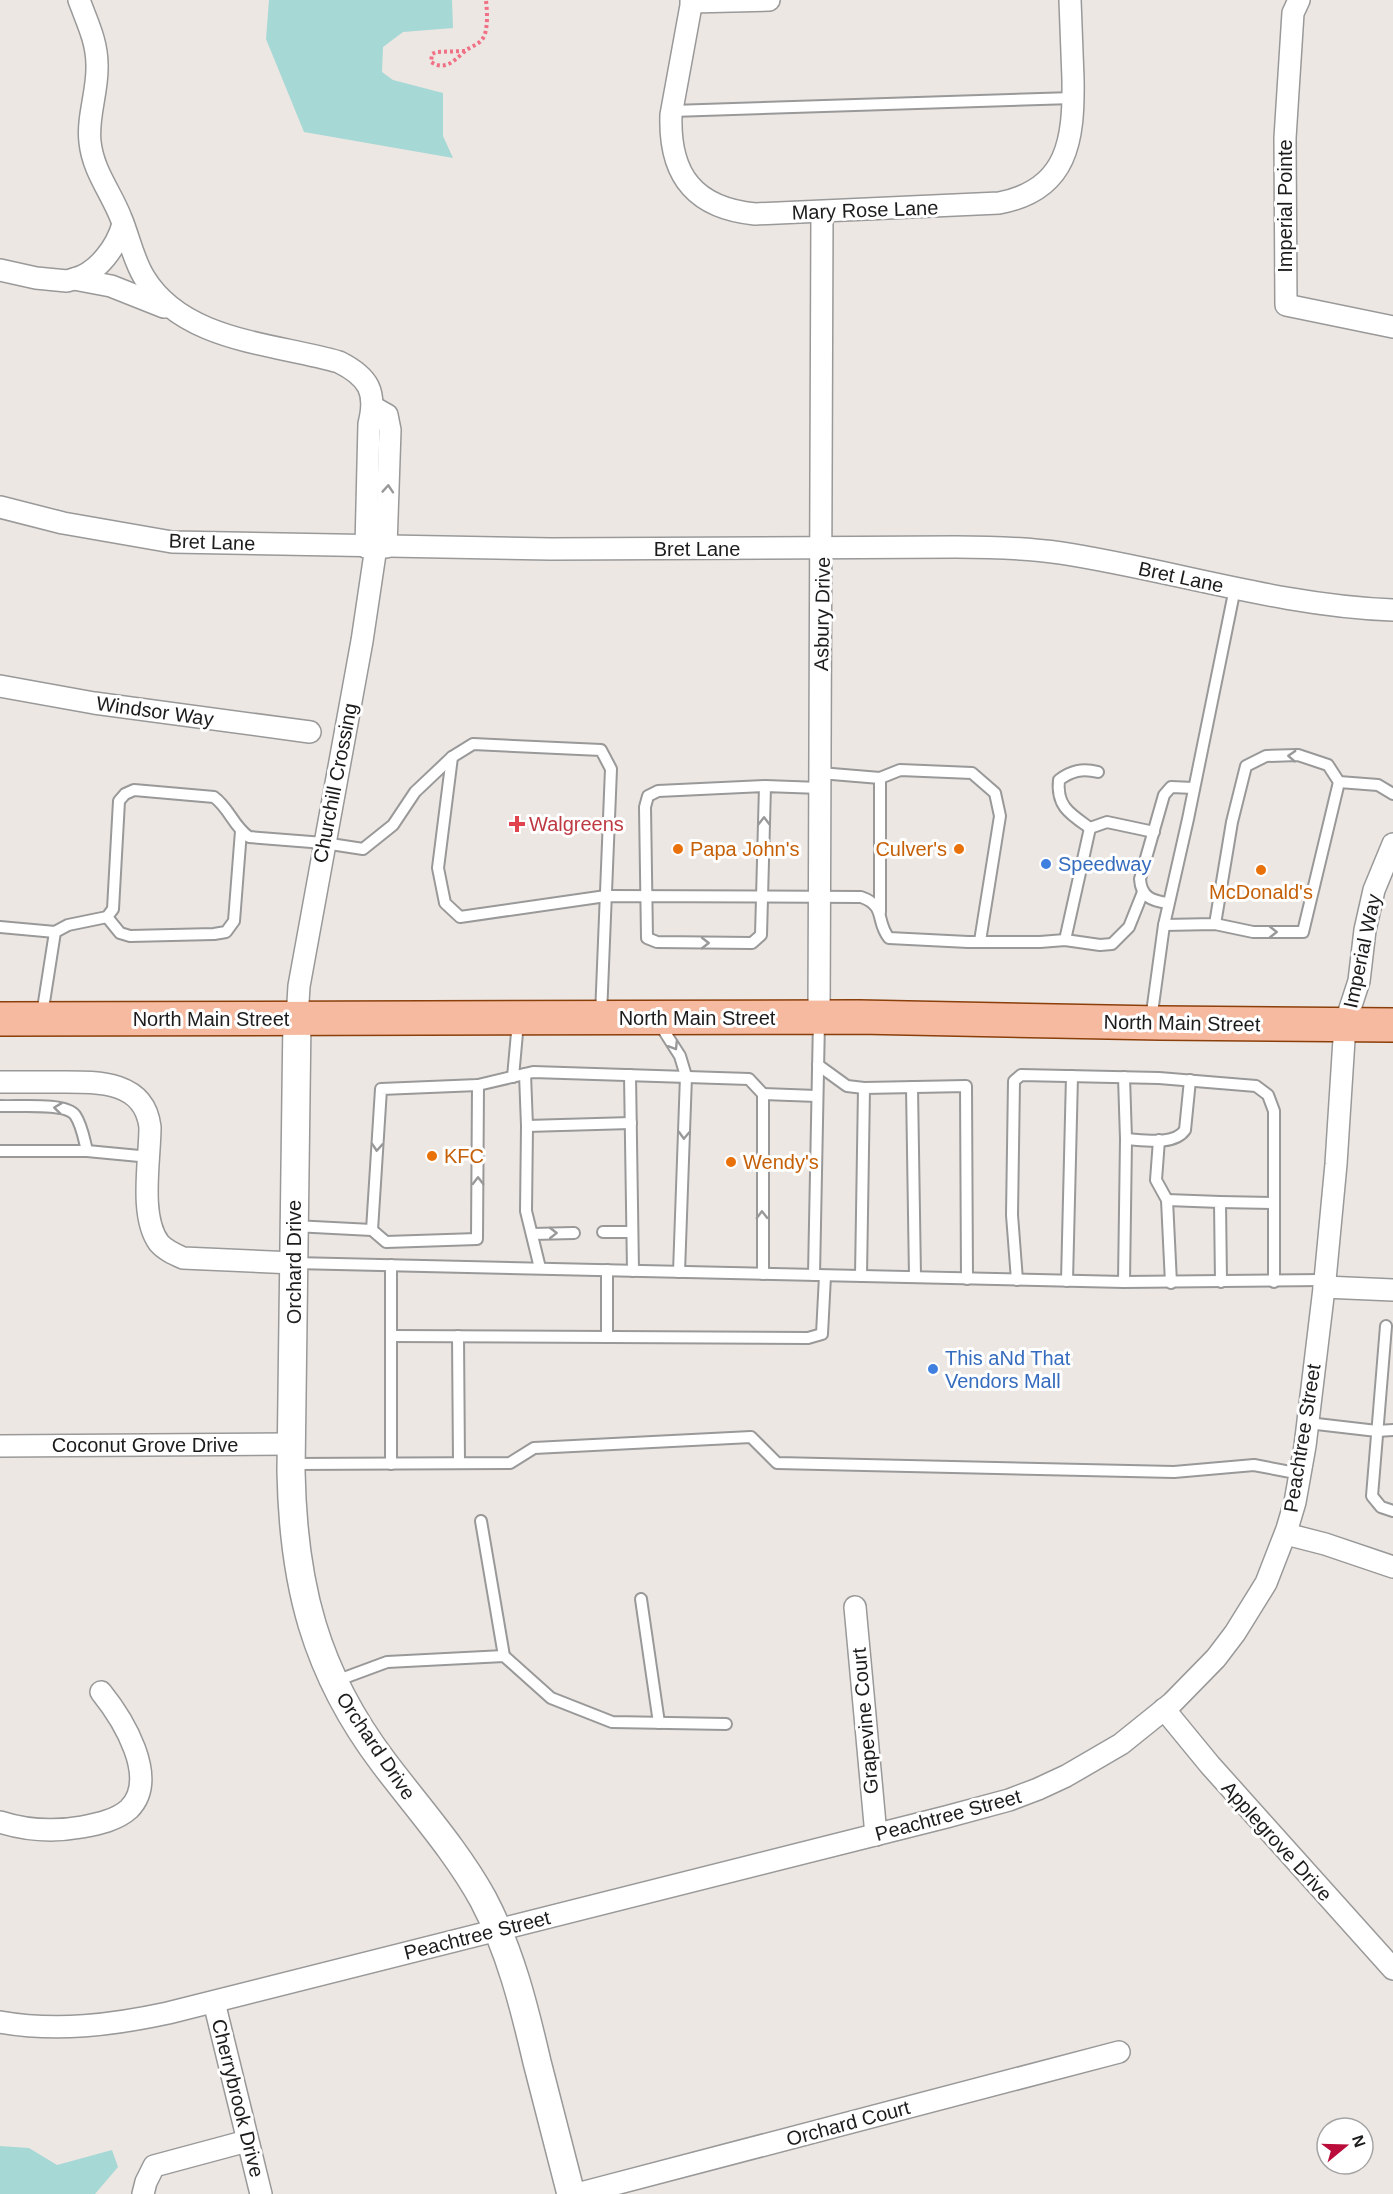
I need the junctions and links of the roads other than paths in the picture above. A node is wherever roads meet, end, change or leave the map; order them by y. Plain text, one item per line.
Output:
1 (79, 0) edge
2 (769, 0) edge
3 (1070, 0) edge
4 (1299, 0) edge
5 (691, 1) edge
6 (1073, 98) junction
7 (672, 111) junction
8 (822, 212) junction
9 (123, 224) junction
10 (0, 270) edge
11 (74, 279) junction
12 (184, 316) junction
13 (1393, 327) edge
14 (0, 507) edge
15 (376, 547) junction
16 (822, 548) junction
17 (1234, 588) junction
18 (1393, 610) edge
19 (0, 686) edge
20 (310, 732) dead end
21 (452, 757) junction
22 (1098, 772) dead end
23 (880, 778) junction
24 (820, 781) junction
25 (1340, 782) junction
26 (765, 786) junction
27 (1194, 788) junction
28 (1393, 794) edge
29 (1090, 828) junction
30 (241, 831) junction
31 (1154, 832) junction
32 (324, 843) junction
33 (1391, 851) edge
34 (1143, 892) junction
35 (606, 896) junction
36 (819, 896) junction
37 (647, 897) junction
38 (763, 897) junction
39 (1168, 903) junction
40 (880, 912) junction
41 (107, 917) junction
42 (1215, 924) junction
43 (1164, 925) junction
44 (0, 927) edge
45 (55, 932) junction
46 (1065, 940) junction
47 (981, 941) junction
48 (819, 1017) junction
49 (601, 1018) junction
50 (656, 1018) junction
51 (0, 1019) edge
52 (42, 1019) junction
53 (297, 1019) junction
54 (518, 1019) junction
55 (1151, 1022) junction
56 (1345, 1024) junction
57 (1393, 1025) edge
58 (818, 1065) junction
59 (525, 1074) junction
60 (630, 1075) junction
61 (686, 1076) junction
62 (1072, 1076) junction
63 (513, 1077) junction
64 (1124, 1077) junction
65 (1190, 1080) junction
66 (0, 1082) edge
67 (478, 1085) junction
68 (912, 1087) junction
69 (864, 1088) junction
70 (763, 1094) junction
71 (817, 1096) junction
72 (0, 1106) edge
73 (631, 1124) junction
74 (528, 1126) junction
75 (1126, 1140) junction
76 (1159, 1140) junction
77 (0, 1151) edge
78 (87, 1151) junction
79 (150, 1157) junction
80 (1167, 1200) junction
81 (1221, 1202) junction
82 (1273, 1203) junction
83 (294, 1226) junction
84 (372, 1230) junction
85 (603, 1232) dead end
86 (632, 1232) junction
87 (574, 1233) dead end
88 (532, 1234) junction
89 (294, 1263) junction
90 (391, 1265) junction
91 (540, 1269) junction
92 (607, 1270) junction
93 (633, 1271) junction
94 (679, 1272) junction
95 (763, 1274) junction
96 (819, 1276) junction
97 (861, 1276) junction
98 (915, 1277) junction
99 (967, 1279) junction
100 (1017, 1280) junction
101 (1067, 1281) junction
102 (1124, 1282) junction
103 (1221, 1282) junction
104 (1274, 1282) junction
105 (1171, 1283) junction
106 (1324, 1284) junction
107 (1393, 1290) edge
108 (1386, 1326) dead end
109 (391, 1336) junction
110 (458, 1336) junction
111 (607, 1337) junction
112 (1308, 1423) junction
113 (1393, 1430) edge
114 (1377, 1431) junction
115 (0, 1446) edge
116 (291, 1454) junction
117 (459, 1463) junction
118 (391, 1464) junction
119 (1300, 1474) junction
120 (1393, 1511) edge
121 (481, 1521) dead end
122 (1286, 1534) junction
123 (1393, 1567) edge
124 (641, 1599) dead end
125 (855, 1607) dead end
126 (504, 1656) junction
127 (333, 1682) junction
128 (101, 1692) dead end
129 (1164, 1709) junction
130 (659, 1723) junction
131 (726, 1724) dead end
132 (0, 1822) edge
133 (876, 1835) junction
134 (497, 1930) junction
135 (1393, 1969) edge
136 (214, 2002) junction
137 (0, 2022) edge
138 (1119, 2052) dead end
139 (247, 2141) junction
140 (143, 2194) edge
141 (261, 2194) edge
142 (571, 2194) edge
143 (577, 2194) edge

1 - 9 street
2 - 5 street
3 - 6 street, Mary Rose Lane
4 - 13 street, Imperial Pointe
5 - 7 street, Mary Rose Lane
6 - 7 lane
6 - 8 street, Mary Rose Lane
7 - 8 street, Mary Rose Lane
8 - 16 street, Asbury Drive
9 - 11 street
9 - 12 street
10 - 11 street
11 - 12 street
12 - 15 street, Churchill Crossing
14 - 15 street, Bret Lane
15 - 16 street, Bret Lane
15 - 32 street, Churchill Crossing
16 - 17 street, Bret Lane
16 - 24 street, Asbury Drive
17 - 18 street, Bret Lane
17 - 27 lane
19 - 20 street, Windsor Way
21 - 32 lane
21 - 35 lane
21 - 35 lane
22 - 29 lane
23 - 24 lane
23 - 40 lane
23 - 47 lane
24 - 26 lane
24 - 36 street, Asbury Drive
25 - 28 lane
42 -> 25 lane
25 -> 42 lane
26 - 37 lane
38 -> 26 lane
27 - 31 lane
27 - 39 lane
29 - 31 lane
29 - 46 lane
30 - 32 lane
30 - 41 lane
30 - 41 lane
31 - 34 lane
32 - 53 street, Churchill Crossing
33 - 56 street, Imperial Way
34 - 39 lane
34 - 46 lane
35 - 37 lane
35 - 49 lane
36 - 38 lane
36 - 40 lane
36 - 48 street, Asbury Drive
37 - 38 lane
37 -> 38 lane
39 - 43 lane
40 - 47 lane
41 - 45 lane
42 - 43 lane
43 - 55 lane
44 - 45 lane
45 - 52 lane
46 - 47 lane
48 - 50 main road, North Main Street
48 - 55 main road, North Main Street
48 - 58 lane
49 - 50 main road, North Main Street
49 - 54 main road, North Main Street
50 -> 61 lane
51 - 52 main road, North Main Street
52 - 53 main road, North Main Street
53 - 54 main road, North Main Street
53 - 83 street, Orchard Drive
54 - 63 lane
55 - 56 main road, North Main Street
56 - 57 main road, North Main Street
56 - 106 street, Peachtree Street
58 - 69 lane
58 - 71 lane
59 - 60 lane
59 - 63 lane
59 - 74 lane
60 - 61 lane
60 - 73 lane
61 - 70 lane
61 -> 94 lane
62 - 64 lane
62 - 100 lane
62 - 101 lane
63 - 67 lane
64 - 65 lane
64 - 75 lane
65 - 76 lane
65 - 82 lane
66 - 79 street
67 -> 84 lane
84 -> 67 lane
68 - 69 lane
68 - 98 lane
68 - 99 lane
69 - 97 lane
70 - 71 lane
95 -> 70 lane
71 - 96 lane
78 -> 72 lane
73 - 74 lane
73 - 86 lane
74 - 88 lane
75 - 76 lane
75 - 102 lane
76 - 80 lane
77 - 78 lane
78 - 79 lane
79 - 89 street
80 - 81 lane
80 - 105 lane
81 - 82 lane
81 - 103 lane
82 - 104 lane
83 - 84 lane
83 - 89 street, Orchard Drive
85 - 86 lane
86 - 93 lane
88 -> 87 lane
88 - 91 lane
89 - 90 lane
89 - 116 street, Orchard Drive
90 - 91 lane
90 - 109 lane
91 - 92 lane
92 - 93 lane
92 - 111 lane
93 - 94 lane
94 - 95 lane
95 - 96 lane
96 - 97 lane
96 - 111 lane
97 - 98 lane
98 - 99 lane
99 - 100 lane
100 - 101 lane
101 - 102 lane
102 - 105 lane
103 - 104 lane
103 - 105 lane
104 - 106 lane
106 - 107 street
106 - 112 street, Peachtree Street
108 - 114 lane
109 - 110 lane
109 - 118 lane
110 - 111 lane
110 - 117 lane
112 - 114 lane
112 - 119 street, Peachtree Street
113 - 114 lane
114 - 120 lane
115 - 116 street, Coconut Grove Drive
116 - 118 lane
116 - 127 street, Orchard Drive
117 - 118 lane
117 - 119 lane
119 - 122 street, Peachtree Street
121 - 126 lane
122 - 123 street
122 - 129 street, Peachtree Street
124 - 130 lane
125 - 133 street, Grapevine Court
126 - 127 lane
126 - 130 lane
127 - 134 street, Orchard Drive
128 - 132 street
129 - 133 street, Peachtree Street
129 - 135 street, Applegrove Drive
130 - 131 lane
133 - 134 street, Peachtree Street
134 - 136 street, Peachtree Street
134 - 142 street, Orchard Drive
136 - 137 street, Peachtree Street
136 - 139 street, Cherrybrook Drive
138 - 143 street, Orchard Court
139 - 140 street
139 - 141 street, Cherrybrook Drive

